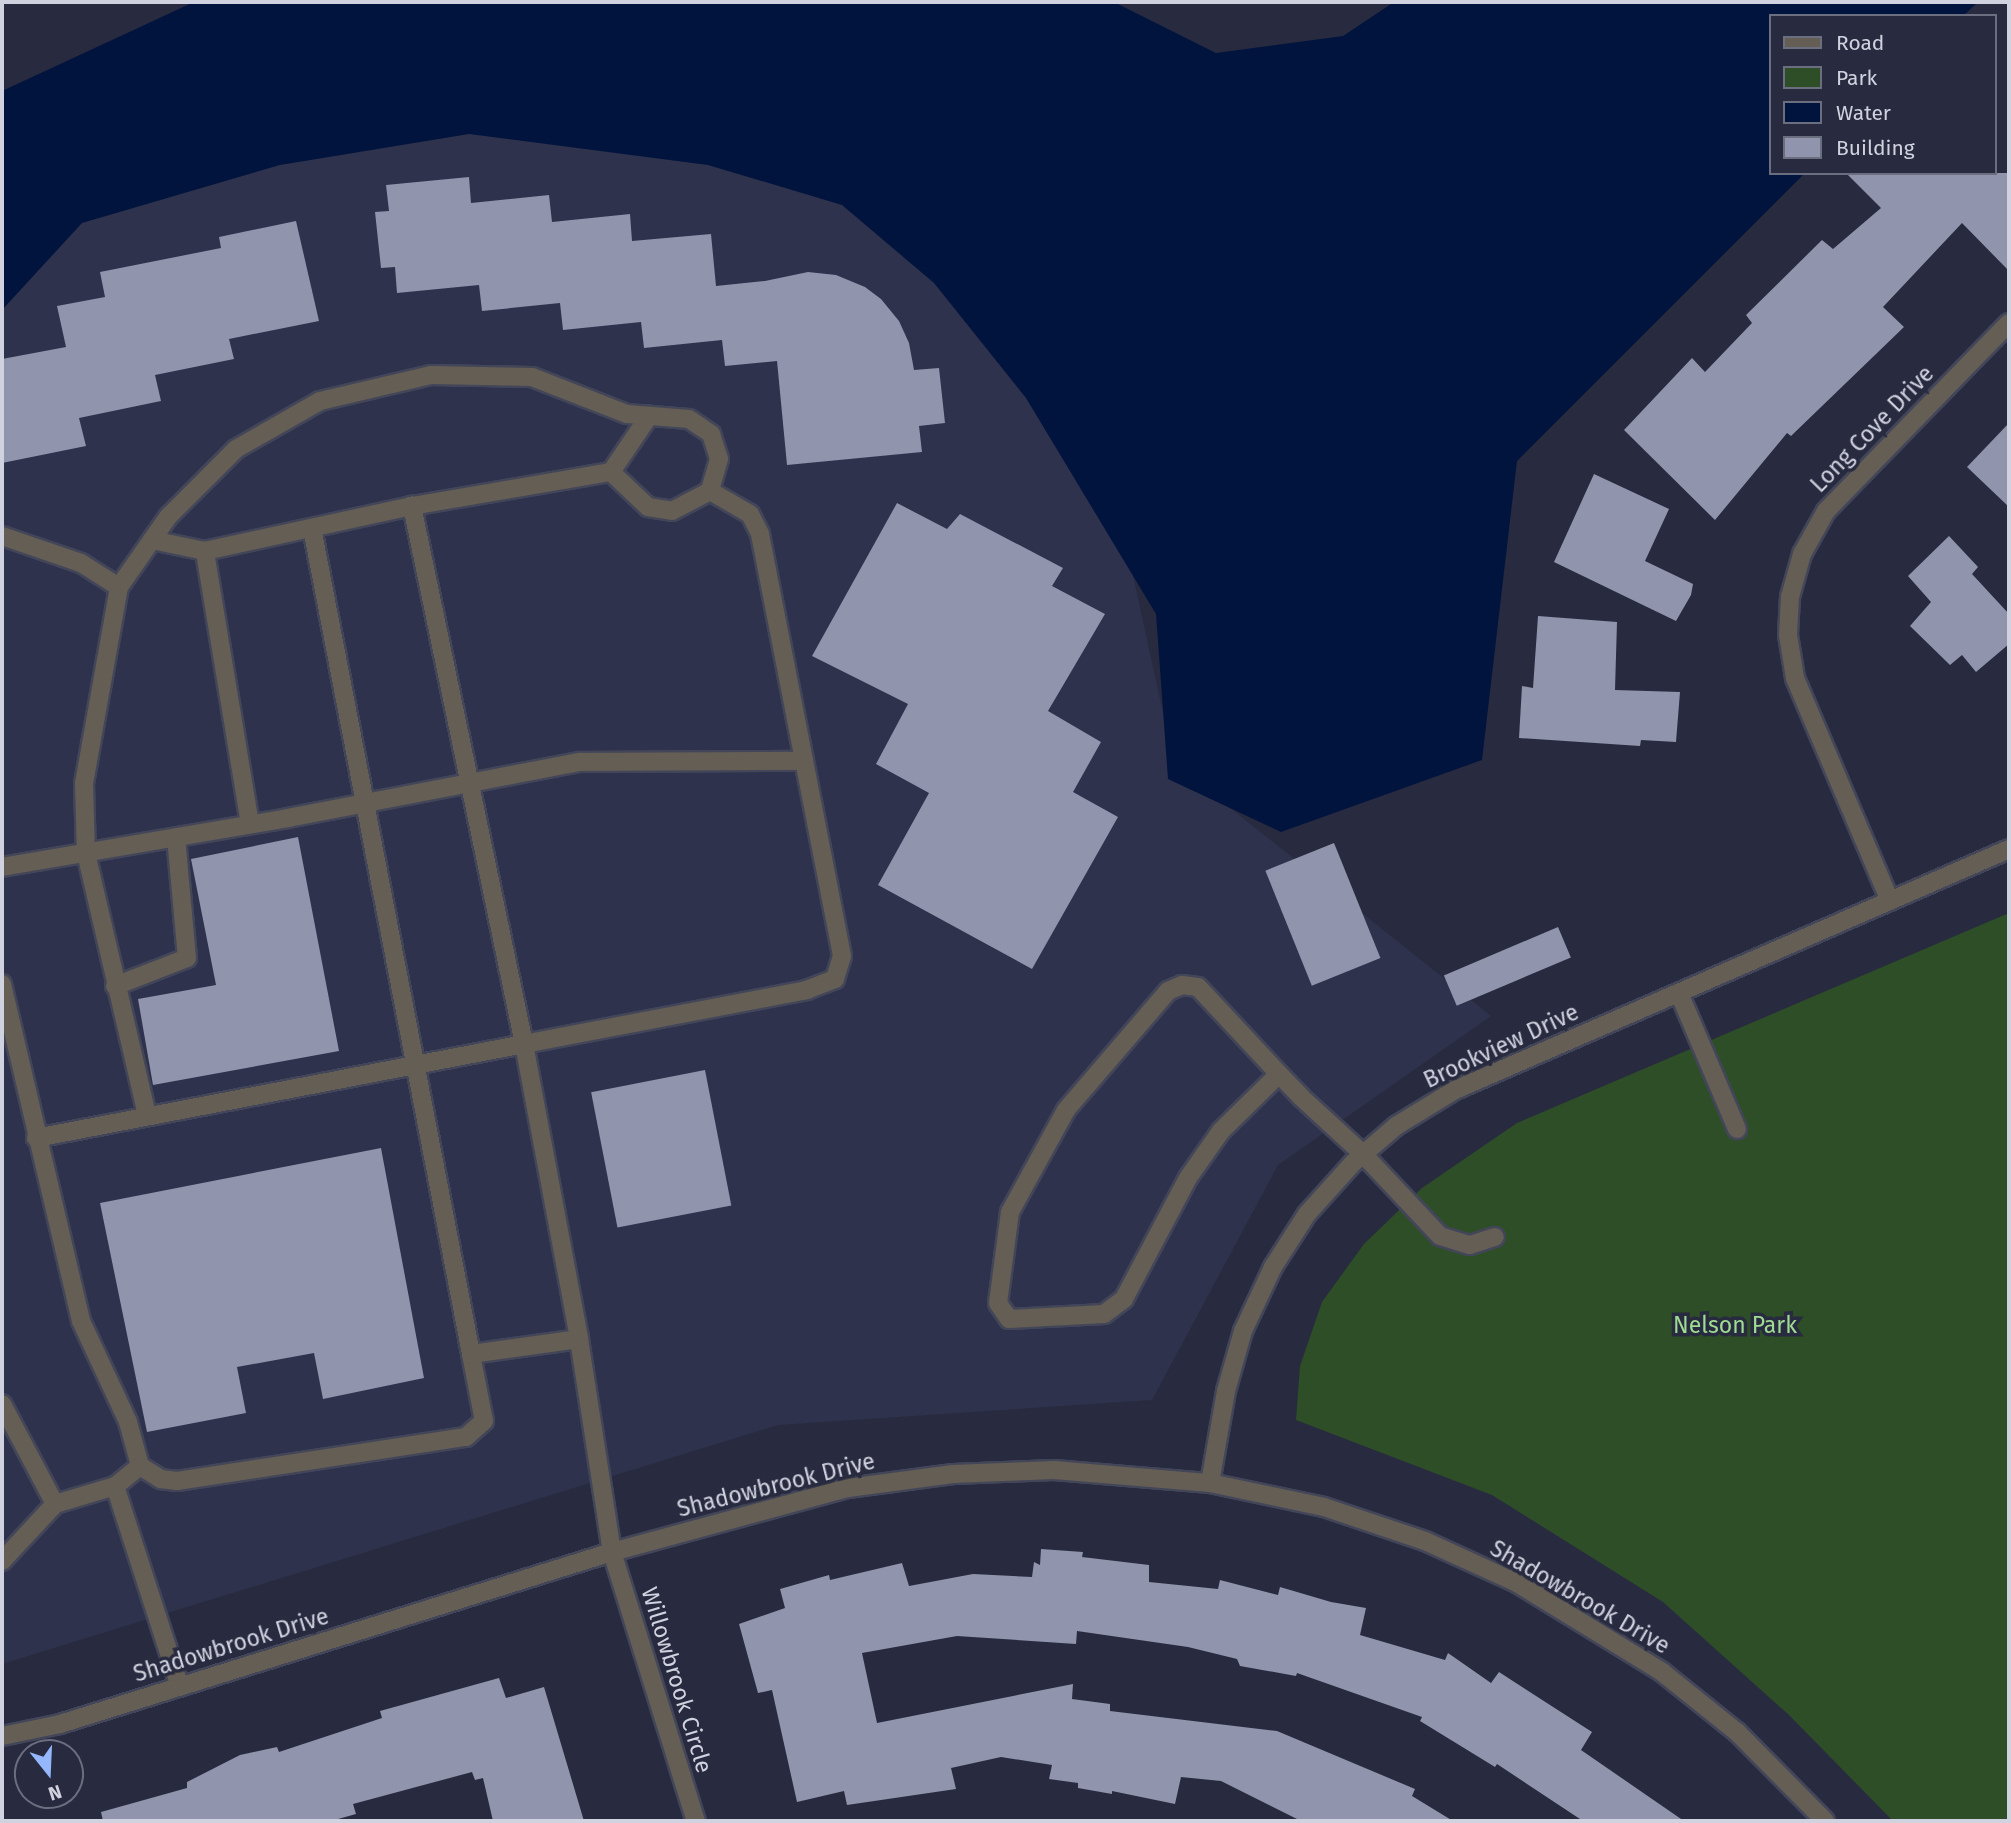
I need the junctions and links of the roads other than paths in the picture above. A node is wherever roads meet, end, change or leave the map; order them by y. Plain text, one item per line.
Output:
1 (2009, 323) edge
2 (649, 416) junction
3 (611, 472) junction
4 (710, 491) junction
5 (412, 506) junction
6 (312, 528) junction
7 (2, 536) edge
8 (152, 540) junction
9 (205, 551) junction
10 (119, 587) junction
11 (804, 761) junction
12 (469, 783) junction
13 (366, 802) junction
14 (250, 824) junction
15 (176, 837) junction
16 (2009, 849) edge
17 (86, 853) junction
18 (2, 867) edge
19 (1890, 901) junction
20 (2, 984) edge
21 (115, 986) junction
22 (1679, 993) junction
23 (524, 1044) junction
24 (416, 1063) junction
25 (1279, 1074) junction
26 (147, 1116) junction
27 (1737, 1129) dead end
28 (36, 1138) junction
29 (1363, 1154) junction
30 (1495, 1237) dead end
31 (579, 1339) junction
32 (471, 1354) junction
33 (2, 1404) edge
34 (140, 1466) junction
35 (1210, 1483) junction
36 (115, 1486) junction
37 (55, 1504) junction
38 (612, 1552) junction
39 (2, 1561) edge
40 (180, 1687) junction
41 (2, 1736) edge
42 (696, 1821) edge
43 (1825, 1821) edge

1 - 19 street, Long Cove Drive
2 - 3 street
2 - 4 street
2 - 8 street
3 - 4 street
3 - 5 street
4 - 11 street
5 - 6 street
5 - 12 street, Willowbrook Circle
6 - 9 street
6 - 13 street
7 - 10 street
8 - 9 street
8 - 10 street
9 - 14 street
10 - 17 street
11 - 12 street
11 - 23 street
12 - 13 street
12 - 23 street, Willowbrook Circle
13 - 14 street
13 - 24 street
14 - 15 street
15 - 17 street
15 - 21 street
16 - 19 street, Brookview Drive
17 - 18 street
17 - 21 street
19 - 22 street, Brookview Drive
20 - 28 street
21 - 26 street
22 - 27 street
22 - 29 street, Brookview Drive
23 - 24 street
23 - 31 street, Willowbrook Circle
24 - 26 street
24 - 32 street
25 - 25 street
25 - 29 street
26 - 28 street
28 - 34 street
29 - 30 street
29 - 35 street, Brookview Drive
31 - 32 street
31 - 38 street, Willowbrook Circle
32 - 34 street
33 - 37 street
34 - 36 street
35 - 38 street, Shadowbrook Drive
35 - 43 street, Shadowbrook Drive
36 - 37 street
36 - 40 street
37 - 39 street
38 - 40 street, Shadowbrook Drive
38 - 42 street, Willowbrook Circle
40 - 41 street, Shadowbrook Drive

